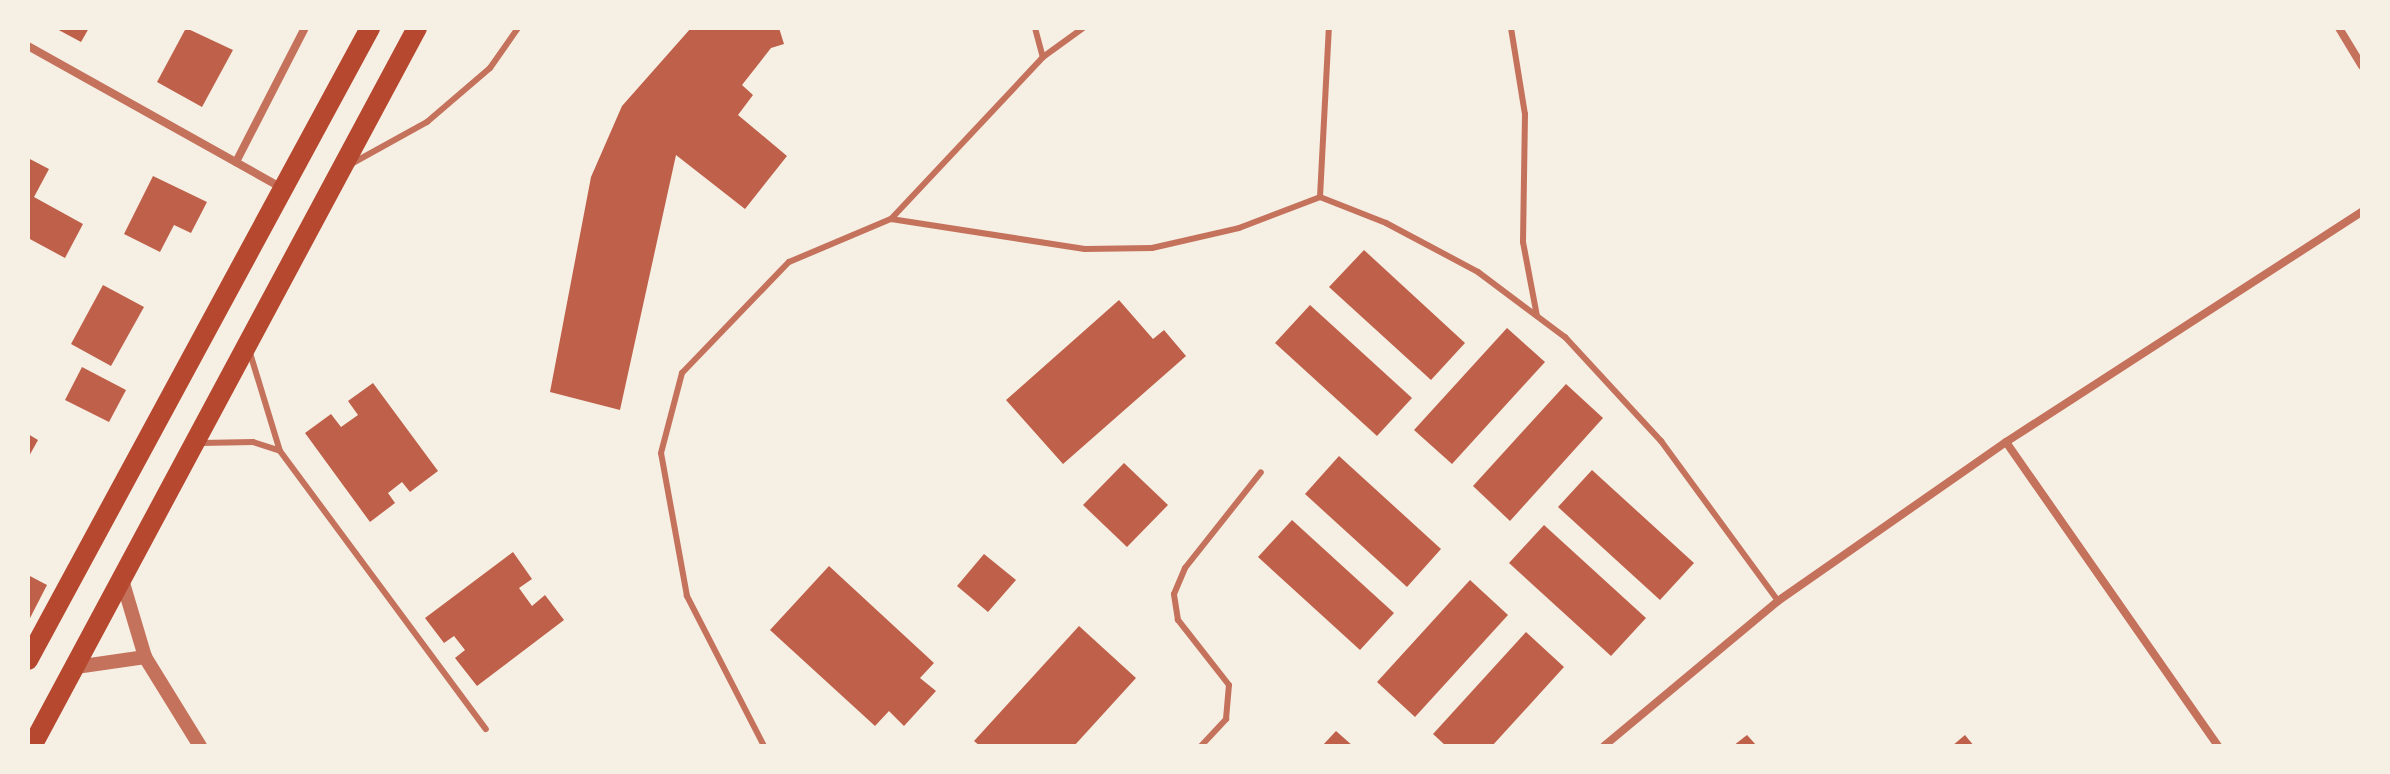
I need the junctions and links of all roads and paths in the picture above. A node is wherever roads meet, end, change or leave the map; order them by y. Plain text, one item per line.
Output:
1 (305, 28) edge
2 (370, 28) edge
3 (417, 28) edge
4 (518, 28) edge
5 (1035, 28) edge
6 (1083, 28) edge
7 (1329, 28) edge
8 (1511, 28) edge
9 (2339, 28) edge
10 (28, 46) edge
11 (1043, 57) junction
12 (2362, 66) edge
13 (236, 162) junction
14 (341, 170) junction
15 (283, 188) junction
16 (1320, 197) junction
17 (2362, 212) edge
18 (891, 219) junction
19 (1537, 316) junction
20 (247, 345) junction
21 (2006, 442) junction
22 (195, 445) junction
23 (280, 451) junction
24 (1261, 472) dead end
25 (123, 583) junction
26 (1778, 601) junction
27 (145, 657) junction
28 (28, 660) edge
29 (76, 667) junction
30 (486, 729) dead end
31 (32, 746) edge
32 (200, 746) edge
33 (764, 746) edge
34 (1201, 746) edge
35 (1604, 746) edge
36 (2218, 746) edge

1 - 13 street
2 - 15 main road
3 - 14 main road
4 - 14 lane
5 - 11 lane
6 - 11 lane
7 - 16 lane
8 - 19 lane
9 - 12 street
10 - 13 street
11 - 18 lane
13 - 15 street
14 - 20 main road
15 - 28 main road
16 - 18 lane
16 - 19 lane
17 - 21 street
18 - 33 lane
19 - 26 lane
20 - 22 main road
20 - 23 lane
21 - 26 street
21 - 36 street
22 - 23 lane
22 - 25 main road
23 - 30 lane
24 - 34 lane
25 - 27 street
25 - 29 main road
26 - 35 street
27 - 29 street
27 - 32 street
29 - 31 main road

